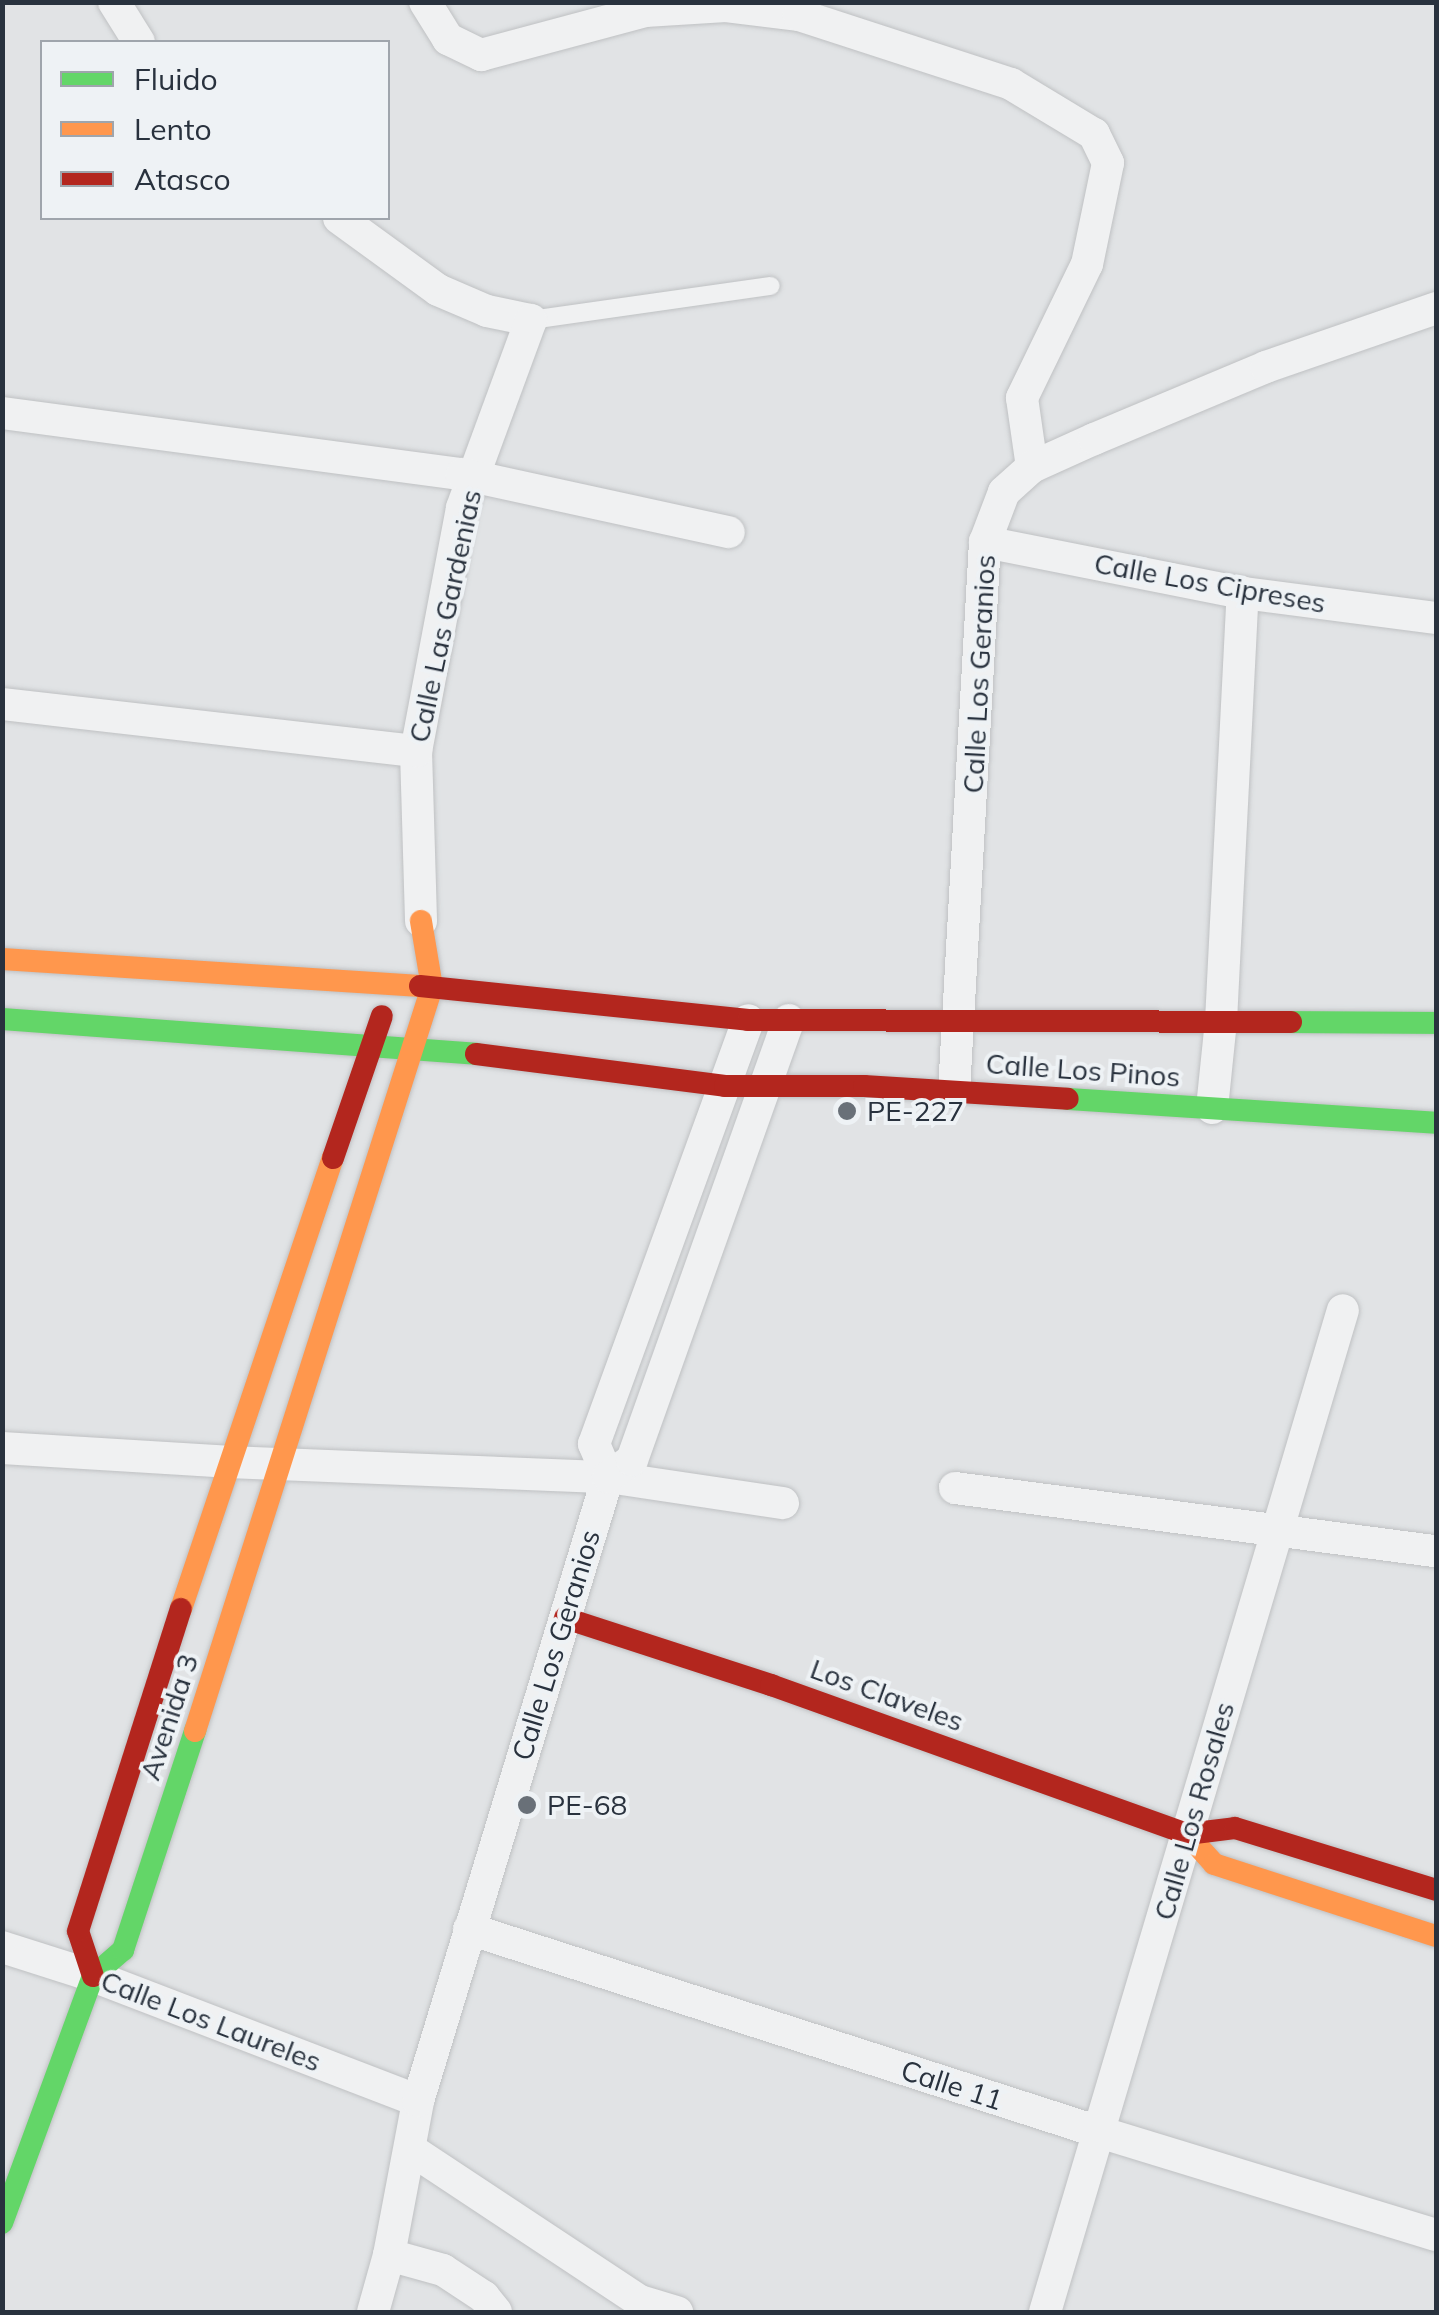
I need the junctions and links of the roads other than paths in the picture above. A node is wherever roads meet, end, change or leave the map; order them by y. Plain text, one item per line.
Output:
1 (114, 2) edge
2 (425, 2) edge
3 (138, 40) edge
4 (342, 220) edge
5 (772, 286) dead end
6 (1436, 308) edge
7 (530, 320) junction
8 (2, 412) edge
9 (1032, 467) junction
10 (474, 479) junction
11 (729, 532) dead end
12 (985, 542) junction
13 (1242, 593) junction
14 (1436, 618) edge
15 (2, 704) edge
16 (416, 751) junction
17 (421, 920) junction
18 (2, 959) edge
19 (394, 983) junction
20 (432, 987) junction
21 (2, 1019) edge
22 (748, 1020) junction
23 (789, 1020) junction
24 (959, 1020) junction
25 (1222, 1020) junction
26 (1436, 1023) edge
27 (373, 1044) junction
28 (416, 1048) junction
29 (724, 1086) junction
30 (767, 1086) junction
31 (954, 1092) junction
32 (1212, 1108) junction
33 (1436, 1123) edge
34 (1343, 1310) dead end
35 (2, 1448) edge
36 (228, 1462) junction
37 (284, 1464) junction
38 (608, 1477) junction
39 (955, 1488) dead end
40 (783, 1503) dead end
41 (1276, 1532) junction
42 (1436, 1550) edge
43 (565, 1618) junction
44 (1187, 1834) junction
45 (1436, 1890) edge
46 (469, 1929) junction
47 (1436, 1936) edge
48 (2, 1948) edge
49 (93, 1976) junction
50 (418, 2101) junction
51 (1099, 2132) junction
52 (410, 2149) junction
53 (2, 2224) edge
54 (1436, 2235) edge
55 (389, 2255) junction
56 (373, 2312) edge
57 (496, 2312) edge
58 (677, 2312) edge
59 (1045, 2312) edge

1 - 3 street
2 - 9 street
4 - 7 street
5 - 7 lane
6 - 9 street, Calle Los Geranios
7 - 10 street, Calle Las Gardenias
8 - 10 street
9 - 12 street, Calle Los Geranios
10 - 11 street
10 - 16 street, Calle Las Gardenias
12 - 13 street, Calle Los Cipreses
12 - 24 street, Calle Los Geranios
13 - 14 street, Calle Los Cipreses
13 - 25 street
15 - 16 street
16 - 17 street, Calle Las Gardenias
17 - 19 street, Calle Las Gardenias
17 - 20 street, Calle Las Gardenias
18 - 19 street, Calle Los Pinos
19 - 20 street, Calle Los Pinos
19 - 27 street, Calle Las Gardenias
20 - 22 street, Calle Los Pinos
20 - 28 street, Calle Las Gardenias
21 - 27 street, Calle Los Pinos
22 - 23 street, Calle Los Pinos
22 - 29 street, Calle Los Geranios
23 - 24 street, Calle Los Pinos
23 - 30 street, Calle Los Geranios
24 - 25 street, Calle Los Pinos
24 - 31 street, Calle Los Geranios
25 - 26 street, Calle Los Pinos
25 - 32 street
27 - 28 street, Calle Los Pinos
27 - 36 street, Calle Las Gardenias
28 - 29 street, Calle Los Pinos
28 - 37 street, Calle Las Gardenias
29 - 30 street, Calle Los Pinos
29 - 38 street, Calle Los Geranios
30 - 31 street, Calle Los Pinos
30 - 38 street, Calle Los Geranios
31 - 32 street, Calle Los Pinos
32 - 33 street, Calle Los Pinos
34 - 41 street, Calle Los Rosales
35 - 36 street
36 - 37 street
36 - 49 street, Avenida 3
37 - 38 street
37 - 49 street, Avenida 3
38 - 40 street
38 - 43 street, Calle Los Geranios
39 - 41 street
41 - 42 street
41 - 44 street, Calle Los Rosales
43 - 44 street, Los Claveles
43 - 46 street, Calle Los Geranios
44 - 45 street, Los Claveles
44 - 47 street, Los Claveles
44 - 51 street, Calle Los Rosales
46 - 50 street, Calle Los Geranios
46 - 51 street, Calle 11
48 - 49 street, Calle Los Laureles
49 - 50 street, Calle Los Laureles
49 - 53 street, Avenida 3
50 - 52 street, Calle Los Geranios
51 - 54 street, Calle 11
51 - 59 street, Calle Los Rosales
52 - 55 street, Calle Los Geranios
52 - 58 street
55 - 56 street, Calle Los Geranios
55 - 57 street

